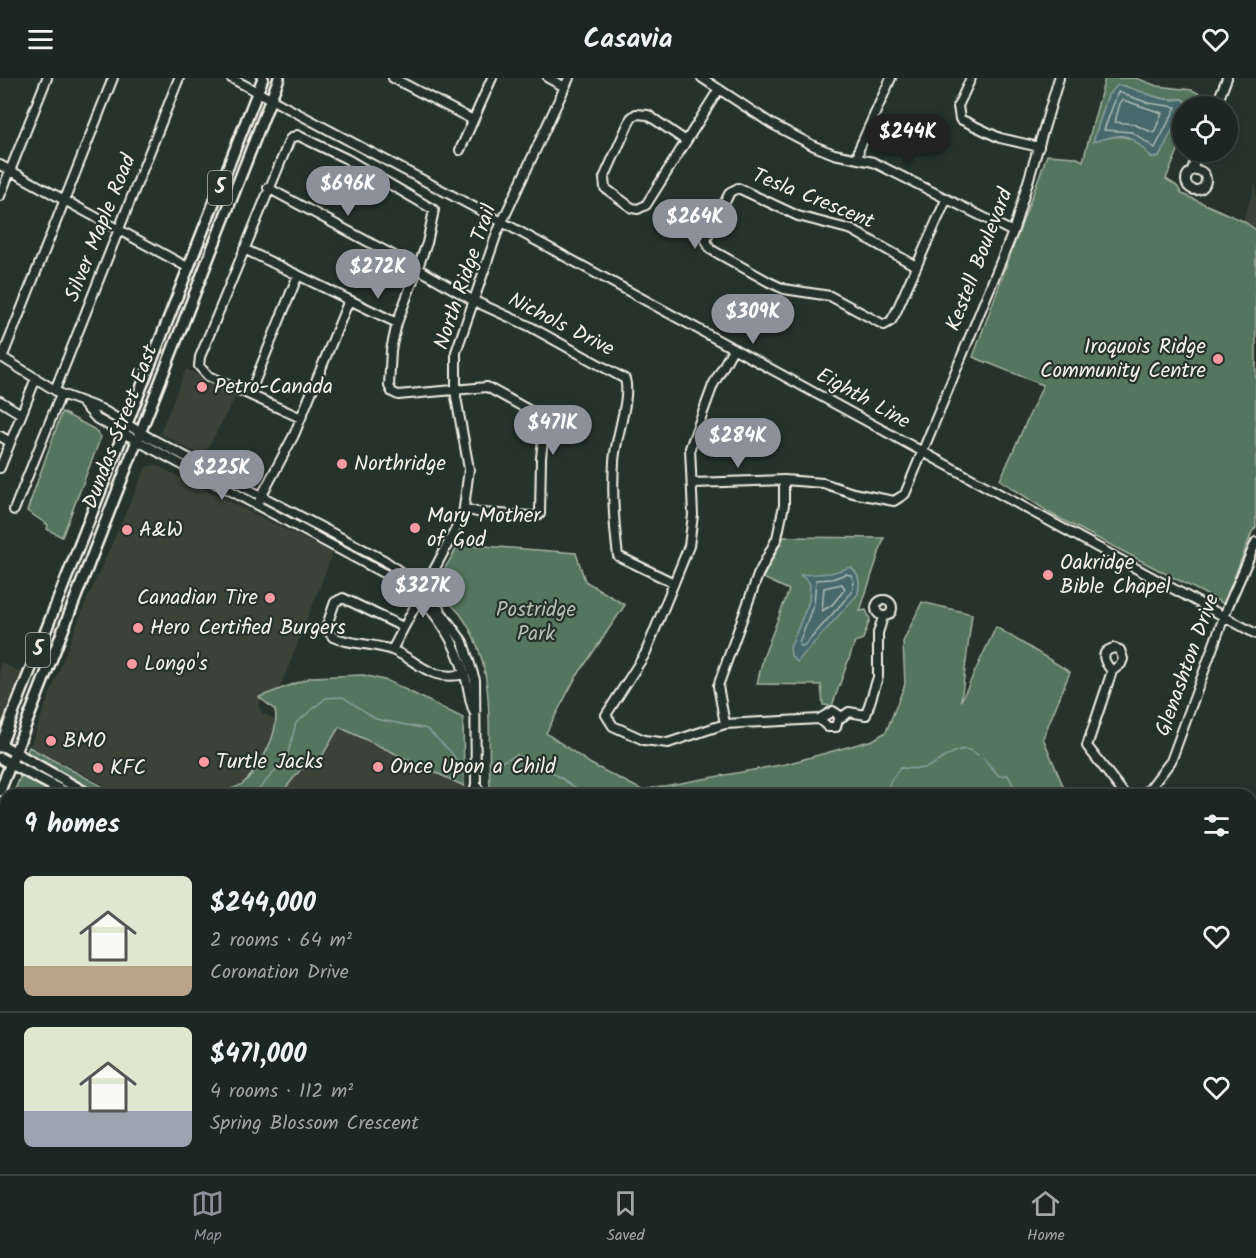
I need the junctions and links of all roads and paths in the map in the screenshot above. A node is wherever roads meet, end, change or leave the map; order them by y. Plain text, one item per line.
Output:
1 (47, 78) edge
2 (113, 78) edge
3 (179, 78) edge
4 (231, 78) edge
5 (262, 78) edge
6 (279, 78) edge
7 (393, 78) edge
8 (492, 78) edge
9 (548, 78) edge
10 (569, 78) edge
11 (702, 78) edge
12 (891, 78) edge
13 (971, 78) edge
14 (1059, 78) edge
15 (1227, 78) edge
16 (565, 87) junction
17 (719, 89) junction
18 (258, 92) junction
19 (1220, 96) edge
20 (270, 99) junction
21 (473, 120) junction
22 (686, 141) junction
23 (1040, 147) junction
24 (460, 150) dead end
25 (858, 158) junction
26 (1195, 162) edge
27 (0, 165) edge
28 (1192, 170) dead end
29 (10, 171) junction
30 (268, 188) junction
31 (0, 196) edge
32 (65, 199) junction
33 (946, 200) junction
34 (502, 222) junction
35 (120, 229) junction
36 (1013, 232) junction
37 (244, 249) junction
38 (916, 266) junction
39 (189, 268) junction
40 (417, 268) junction
41 (298, 275) junction
42 (349, 300) junction
43 (474, 301) junction
44 (397, 323) junction
45 (733, 349) junction
46 (1, 357) edge
47 (36, 378) junction
48 (455, 390) junction
49 (58, 392) junction
50 (250, 393) junction
51 (0, 401) edge
52 (21, 414) junction
53 (301, 418) junction
54 (125, 429) junction
55 (0, 436) edge
56 (137, 436) junction
57 (10, 442) junction
58 (922, 452) junction
59 (0, 468) edge
60 (784, 480) junction
61 (692, 483) junction
62 (261, 496) junction
63 (256, 505) junction
64 (465, 508) junction
65 (14, 510) dead end
66 (1256, 542) edge
67 (674, 583) junction
68 (423, 593) junction
69 (1224, 616) junction
70 (882, 617) dead end
71 (403, 627) junction
72 (1256, 634) edge
73 (392, 650) junction
74 (1112, 671) dead end
75 (465, 674) junction
76 (474, 712) junction
77 (725, 724) junction
78 (0, 745) edge
79 (15, 754) junction
80 (0, 758) edge
81 (11, 764) junction
82 (476, 785) junction
83 (1, 789) edge
84 (59, 789) edge
85 (79, 789) edge
86 (475, 789) edge
87 (478, 789) edge
88 (1120, 789) edge
89 (1150, 789) edge

1 - 29 street
2 - 32 street
3 - 35 street, Silver Maple Road
4 - 18 street, Eighth Line
5 - 18 main road, Dundas Street East / 5
6 - 20 main road, Dundas Street East / 5
7 - 21 street
8 - 21 street
9 - 16 street
10 - 16 street, North Ridge Trail
11 - 17 street
12 - 25 street
13 - 23 street
14 - 23 street, Kestell Boulevard
15 - 19 street
16 - 34 street, North Ridge Trail
17 - 22 street
17 - 25 street
18 - 20 street, Eighth Line
18 - 39 main road, Dundas Street East / 5
20 - 34 street, Eighth Line
20 - 56 main road, Dundas Street East / 5
21 - 24 street
22 - 22 street
23 - 36 street, Kestell Boulevard
25 - 33 street
26 - 28 street
27 - 29 street
29 - 31 street
29 - 32 street
30 - 37 street
30 - 40 street, Nichols Drive
30 - 40 street
32 - 35 street
32 - 46 street
33 - 36 street
33 - 38 street, Tesla Crescent
34 - 43 street, North Ridge Trail
34 - 45 street, Eighth Line
35 - 39 street
35 - 49 street, Silver Maple Road
36 - 58 street, Kestell Boulevard
37 - 41 street
37 - 50 street
38 - 38 street, Tesla Crescent
39 - 54 main road, Dundas Street East / 5
40 - 43 street, Nichols Drive
40 - 44 street
41 - 42 street
41 - 50 street
42 - 44 street
42 - 53 street
43 - 48 street, North Ridge Trail
43 - 67 street, Nichols Drive
44 - 48 street
45 - 58 street, Eighth Line
45 - 61 street
46 - 47 street
47 - 49 street
47 - 52 street
48 - 64 street, North Ridge Trail
48 - 64 street
49 - 54 street
49 - 65 street, Silver Maple Road
50 - 53 street
51 - 52 street
52 - 57 street
53 - 62 street
54 - 56 street
54 - 78 main road, Dundas Street East / 5
55 - 57 street
56 - 62 street
56 - 63 street
56 - 79 main road, Dundas Street East / 5
57 - 59 street
58 - 60 street, Kestell Boulevard
58 - 69 street, Eighth Line
60 - 61 street, Kestell Boulevard
60 - 77 street
61 - 67 street
62 - 63 street
62 - 68 street
63 - 68 street
64 - 68 street, North Ridge Trail
66 - 69 street, Glenashton Drive
67 - 77 street
68 - 71 street, North Ridge Trail
68 - 75 street
68 - 76 street
69 - 72 street, Eighth Line
69 - 89 street, Glenashton Drive
70 - 77 street
71 - 73 street, North Ridge Trail
71 - 73 street
73 - 75 street
74 - 88 street
75 - 76 street
76 - 82 street
78 - 79 main road
79 - 81 main road, Dundas Street East / 5
79 - 85 main road
80 - 81 main road
81 - 83 main road, Dundas Street East / 5
81 - 84 main road
82 - 86 street
82 - 87 street

